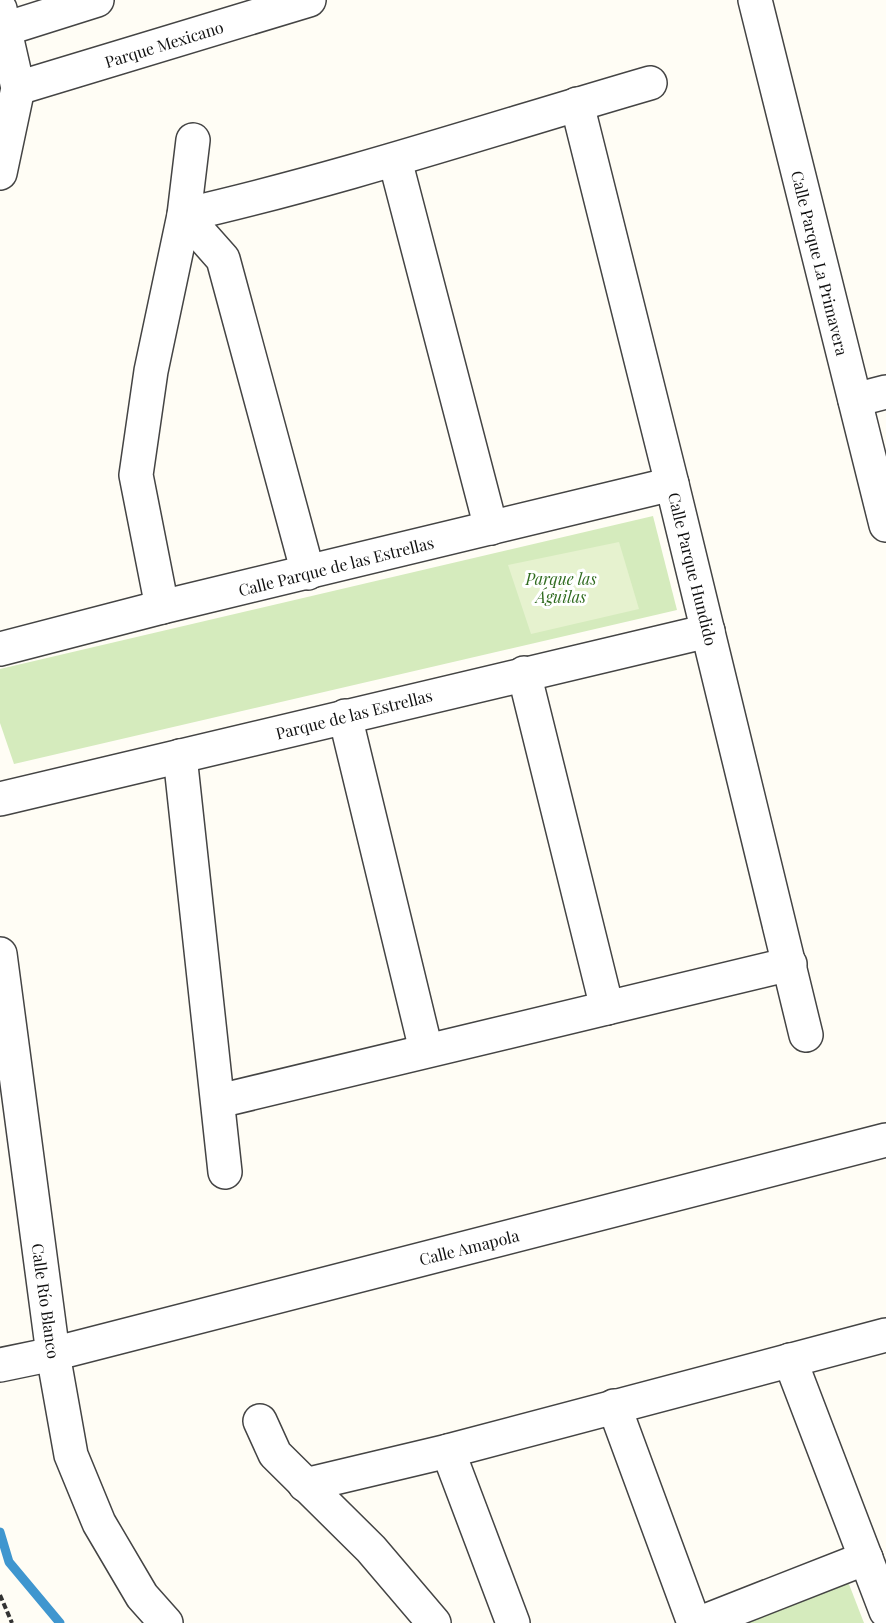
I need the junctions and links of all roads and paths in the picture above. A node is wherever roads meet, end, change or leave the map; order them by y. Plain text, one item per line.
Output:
1 (97, 0) edge
2 (309, 0) edge
3 (755, 0) edge
4 (2, 19) edge
5 (650, 83) dead end
6 (18, 88) junction
7 (577, 104) junction
8 (193, 140) dead end
9 (395, 160) junction
10 (0, 173) edge
11 (184, 215) junction
12 (886, 392) edge
13 (855, 400) junction
14 (672, 484) junction
15 (886, 525) edge
16 (491, 528) junction
17 (308, 573) junction
18 (162, 607) junction
19 (708, 631) junction
20 (0, 649) edge
21 (524, 673) junction
22 (345, 716) junction
23 (180, 756) junction
24 (0, 799) edge
25 (0, 954) edge
26 (790, 964) junction
27 (607, 1008) junction
28 (806, 1035) dead end
29 (426, 1050) junction
30 (219, 1101) junction
31 (886, 1140) edge
32 (225, 1172) dead end
33 (886, 1335) edge
34 (53, 1354) junction
35 (790, 1360) junction
36 (6, 1364) edge
37 (614, 1406) junction
38 (260, 1421) dead end
39 (448, 1451) junction
40 (305, 1485) junction
41 (866, 1558) junction
42 (0, 1596) edge
43 (886, 1611) edge
44 (12, 1623) edge
45 (166, 1623) edge
46 (434, 1623) edge
47 (513, 1623) edge
48 (694, 1623) edge
49 (700, 1623) edge

1 - 4 street
2 - 6 street, Parque Mexicano
3 - 13 street, Calle Parque La Primavera
4 - 6 street
5 - 7 street
6 - 10 street
7 - 9 street
7 - 14 street, Calle Parque Hundido
8 - 11 street
9 - 11 street
9 - 16 street
11 - 17 street
11 - 18 street
12 - 13 street
13 - 15 street, Calle Parque La Primavera
14 - 16 street, Calle Parque de las Estrellas
14 - 19 street, Calle Parque Hundido
16 - 17 street, Calle Parque de las Estrellas
17 - 18 street, Calle Parque de las Estrellas
18 - 20 street, Calle Parque de las Estrellas
19 - 21 street, Parque de las Estrellas
19 - 26 street, Calle Parque Hundido
21 - 22 street, Parque de las Estrellas
21 - 27 street
22 - 23 street, Parque de las Estrellas
22 - 29 street
23 - 24 street, Parque de las Estrellas
23 - 30 street
25 - 34 street, Calle Río Blanco
26 - 27 street
26 - 28 street, Calle Parque Hundido
27 - 29 street
29 - 30 street
30 - 32 street
31 - 34 street, Calle Amapola
33 - 35 street
34 - 36 street, Calle Amapola
34 - 45 street, Calle Río Blanco
35 - 37 street
35 - 41 street
37 - 39 street
37 - 48 street
38 - 40 street
39 - 40 street
39 - 47 street
40 - 46 street
41 - 43 street
41 - 49 street
42 - 44 path

